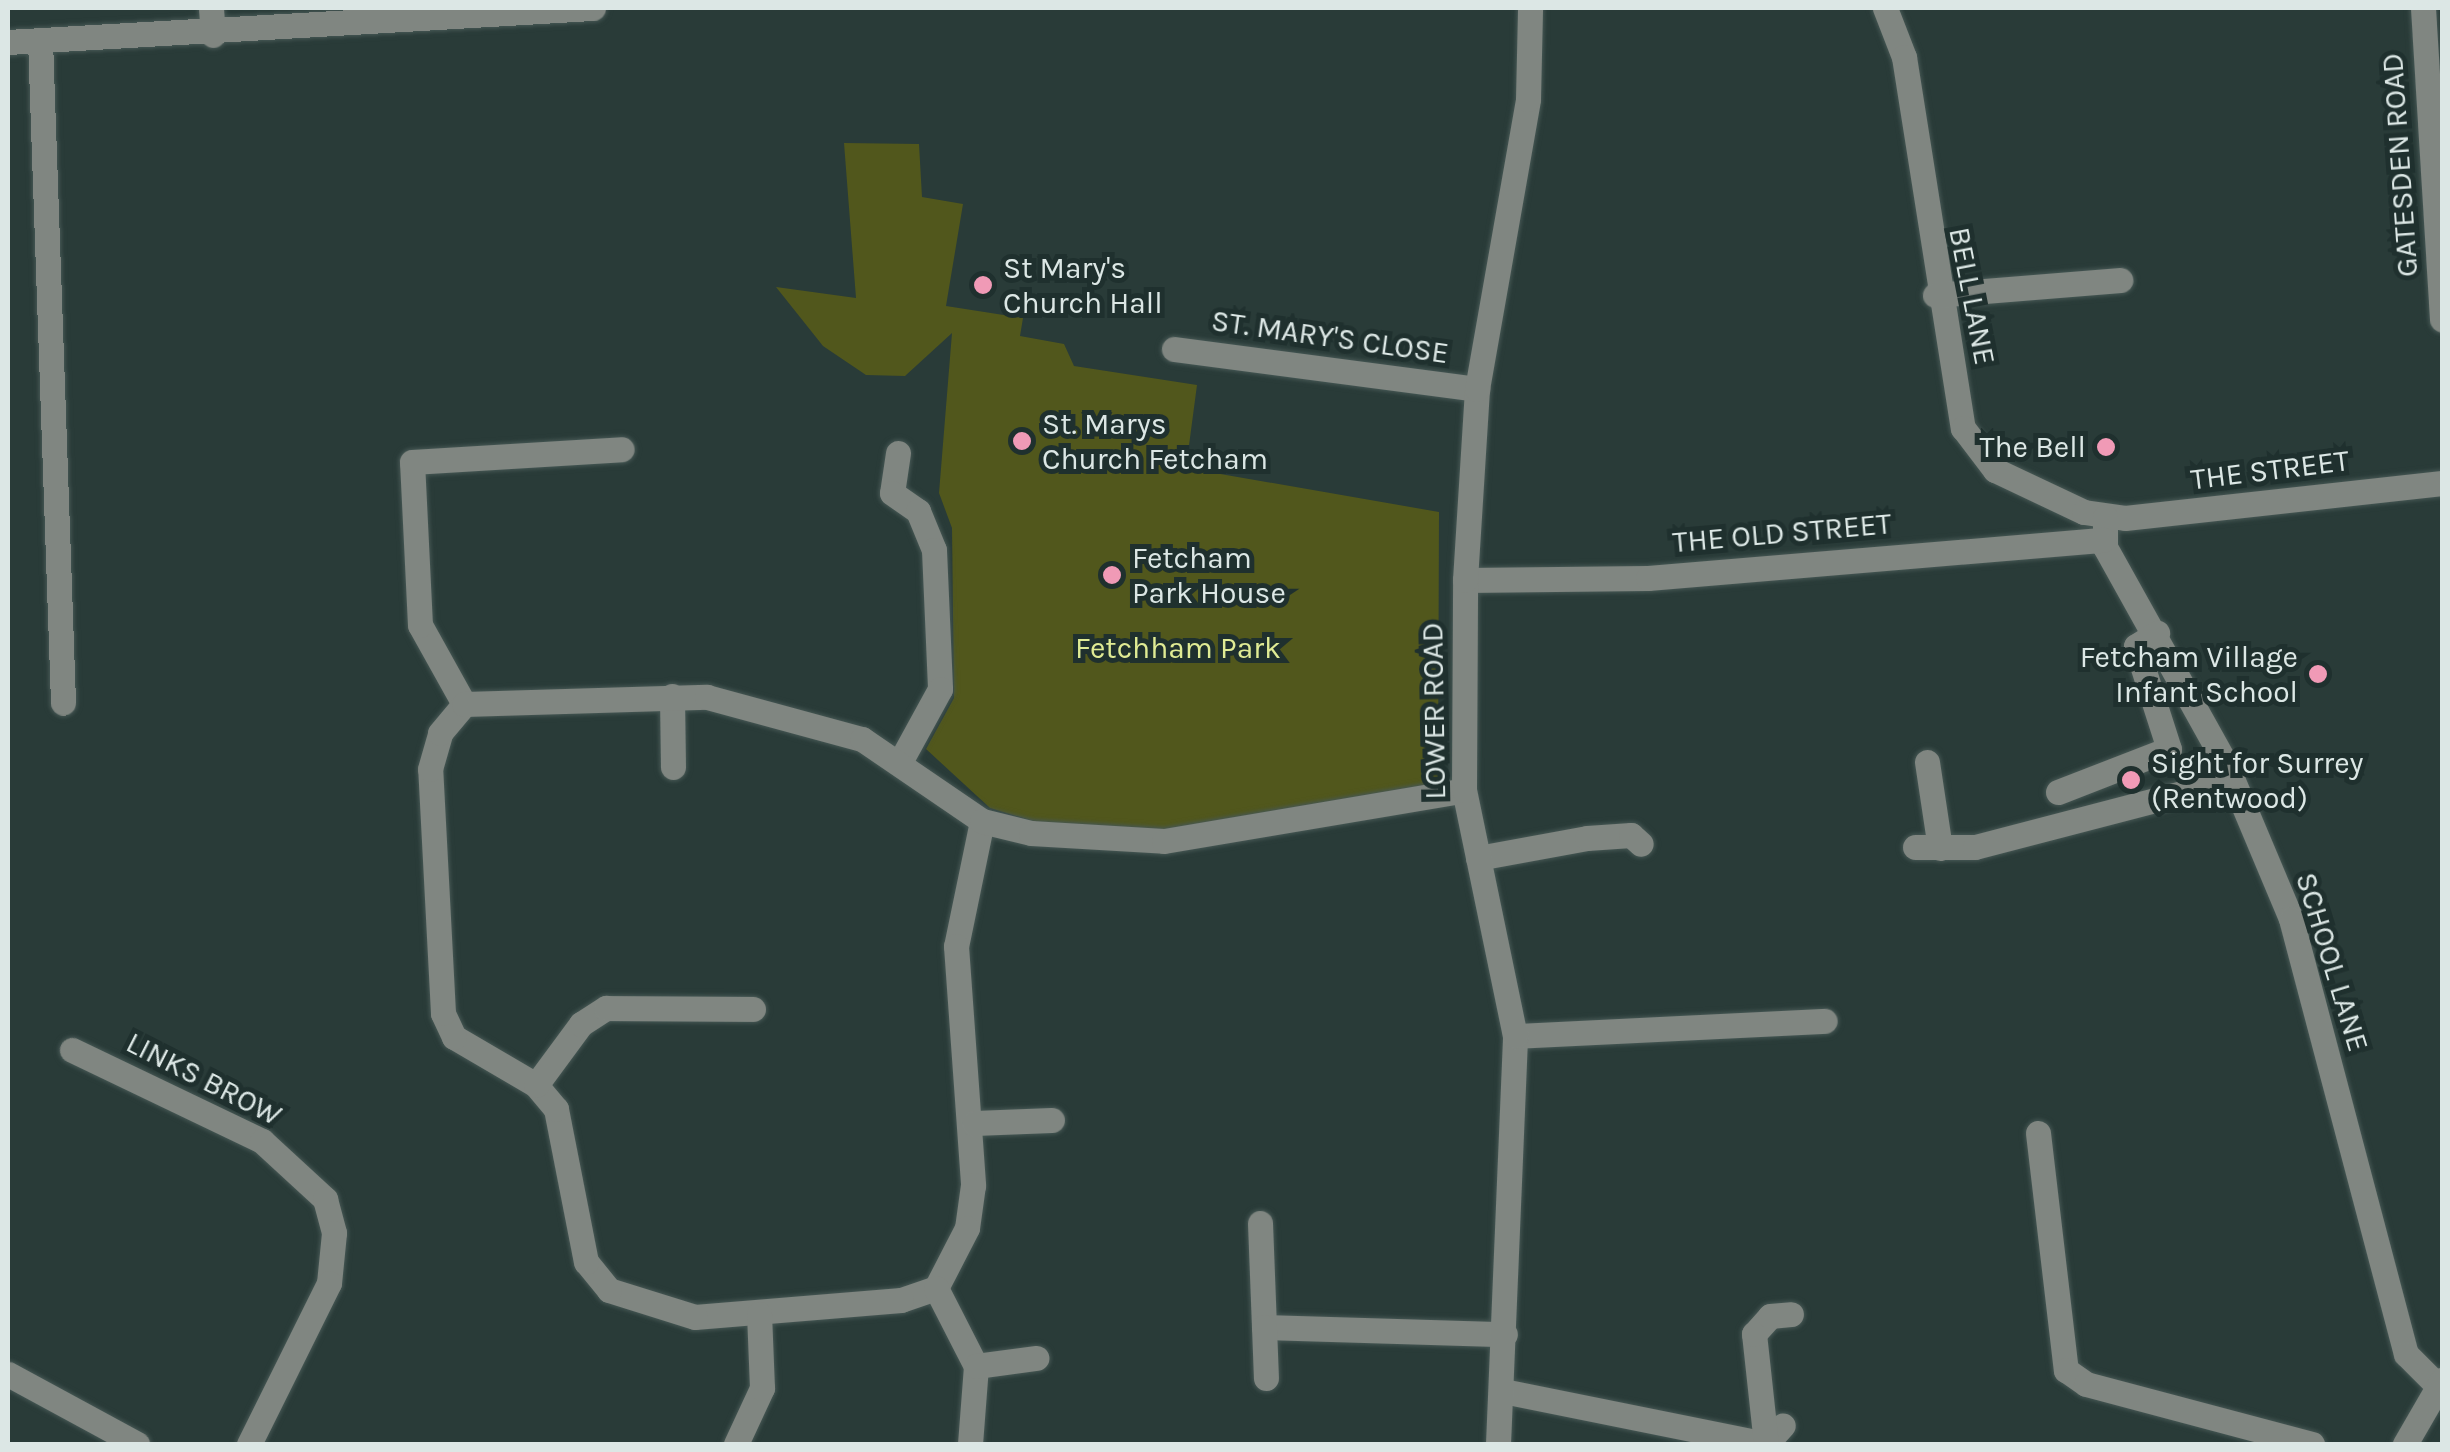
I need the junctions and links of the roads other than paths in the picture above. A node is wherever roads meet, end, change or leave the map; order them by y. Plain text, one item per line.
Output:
1 (211, 8) edge
2 (593, 8) edge
3 (1520, 8) edge
4 (1530, 8) edge
5 (2423, 8) edge
6 (1891, 9) edge
7 (212, 34) junction
8 (1532, 37) junction
9 (40, 40) junction
10 (8, 42) edge
11 (2120, 280) dead end
12 (1935, 295) junction
13 (2442, 319) edge
14 (1174, 349) dead end
15 (1476, 389) junction
16 (622, 448) dead end
17 (898, 453) dead end
18 (2442, 483) edge
19 (2104, 528) junction
20 (1465, 580) junction
21 (2157, 633) junction
22 (672, 696) junction
23 (63, 702) dead end
24 (464, 704) junction
25 (900, 762) junction
26 (1928, 762) dead end
27 (673, 767) dead end
28 (2232, 780) junction
29 (1464, 790) junction
30 (2058, 792) dead end
31 (982, 821) junction
32 (1641, 844) dead end
33 (1478, 858) junction
34 (753, 1009) dead end
35 (1825, 1022) dead end
36 (1516, 1036) junction
37 (72, 1050) dead end
38 (536, 1085) junction
39 (1052, 1120) dead end
40 (974, 1123) junction
41 (2038, 1133) dead end
42 (1260, 1224) dead end
43 (936, 1288) junction
44 (759, 1314) junction
45 (1791, 1314) dead end
46 (1264, 1327) junction
47 (1505, 1334) junction
48 (1036, 1358) dead end
49 (976, 1366) junction
50 (8, 1374) edge
51 (1266, 1378) dead end
52 (2439, 1382) edge
53 (1502, 1391) junction
54 (1772, 1438) edge
55 (137, 1444) edge
56 (249, 1444) edge
57 (736, 1444) edge
58 (970, 1444) edge
59 (1498, 1444) edge
60 (2312, 1444) edge
61 (2406, 1444) edge

1 - 7 street
2 - 7 street
3 - 8 street
4 - 8 street, LOWER ROAD
5 - 13 street, GATESDEN ROAD
6 - 12 street, BELL LANE
7 - 9 street
8 - 15 street, LOWER ROAD
9 - 10 street
9 - 23 street
11 - 12 street
12 - 19 street, BELL LANE
14 - 15 street, ST. MARY'S CLOSE
15 - 20 street, LOWER ROAD
16 - 24 street
17 - 25 street
18 - 19 street, THE STREET
19 - 20 street, THE OLD STREET
19 - 21 street, SCHOOL LANE
20 - 29 street, LOWER ROAD
21 - 28 street, SCHOOL LANE
21 - 30 street
22 - 24 street
22 - 25 street
22 - 27 street
24 - 38 street
25 - 31 street
26 - 28 street
28 - 52 street, SCHOOL LANE
29 - 31 street
29 - 33 street, LOWER ROAD
31 - 40 street
32 - 33 street
33 - 36 street, LOWER ROAD
34 - 38 street
35 - 36 street
36 - 47 street, LOWER ROAD
37 - 56 street, LINKS BROW
38 - 44 street
39 - 40 street
40 - 43 street
41 - 60 street
42 - 46 street
43 - 44 street
43 - 49 street
44 - 57 street
45 - 54 street
46 - 47 street
46 - 51 street
47 - 53 street, LOWER ROAD
48 - 49 street
49 - 58 street
50 - 55 street
52 - 61 street
53 - 54 street
53 - 59 street, LOWER ROAD

